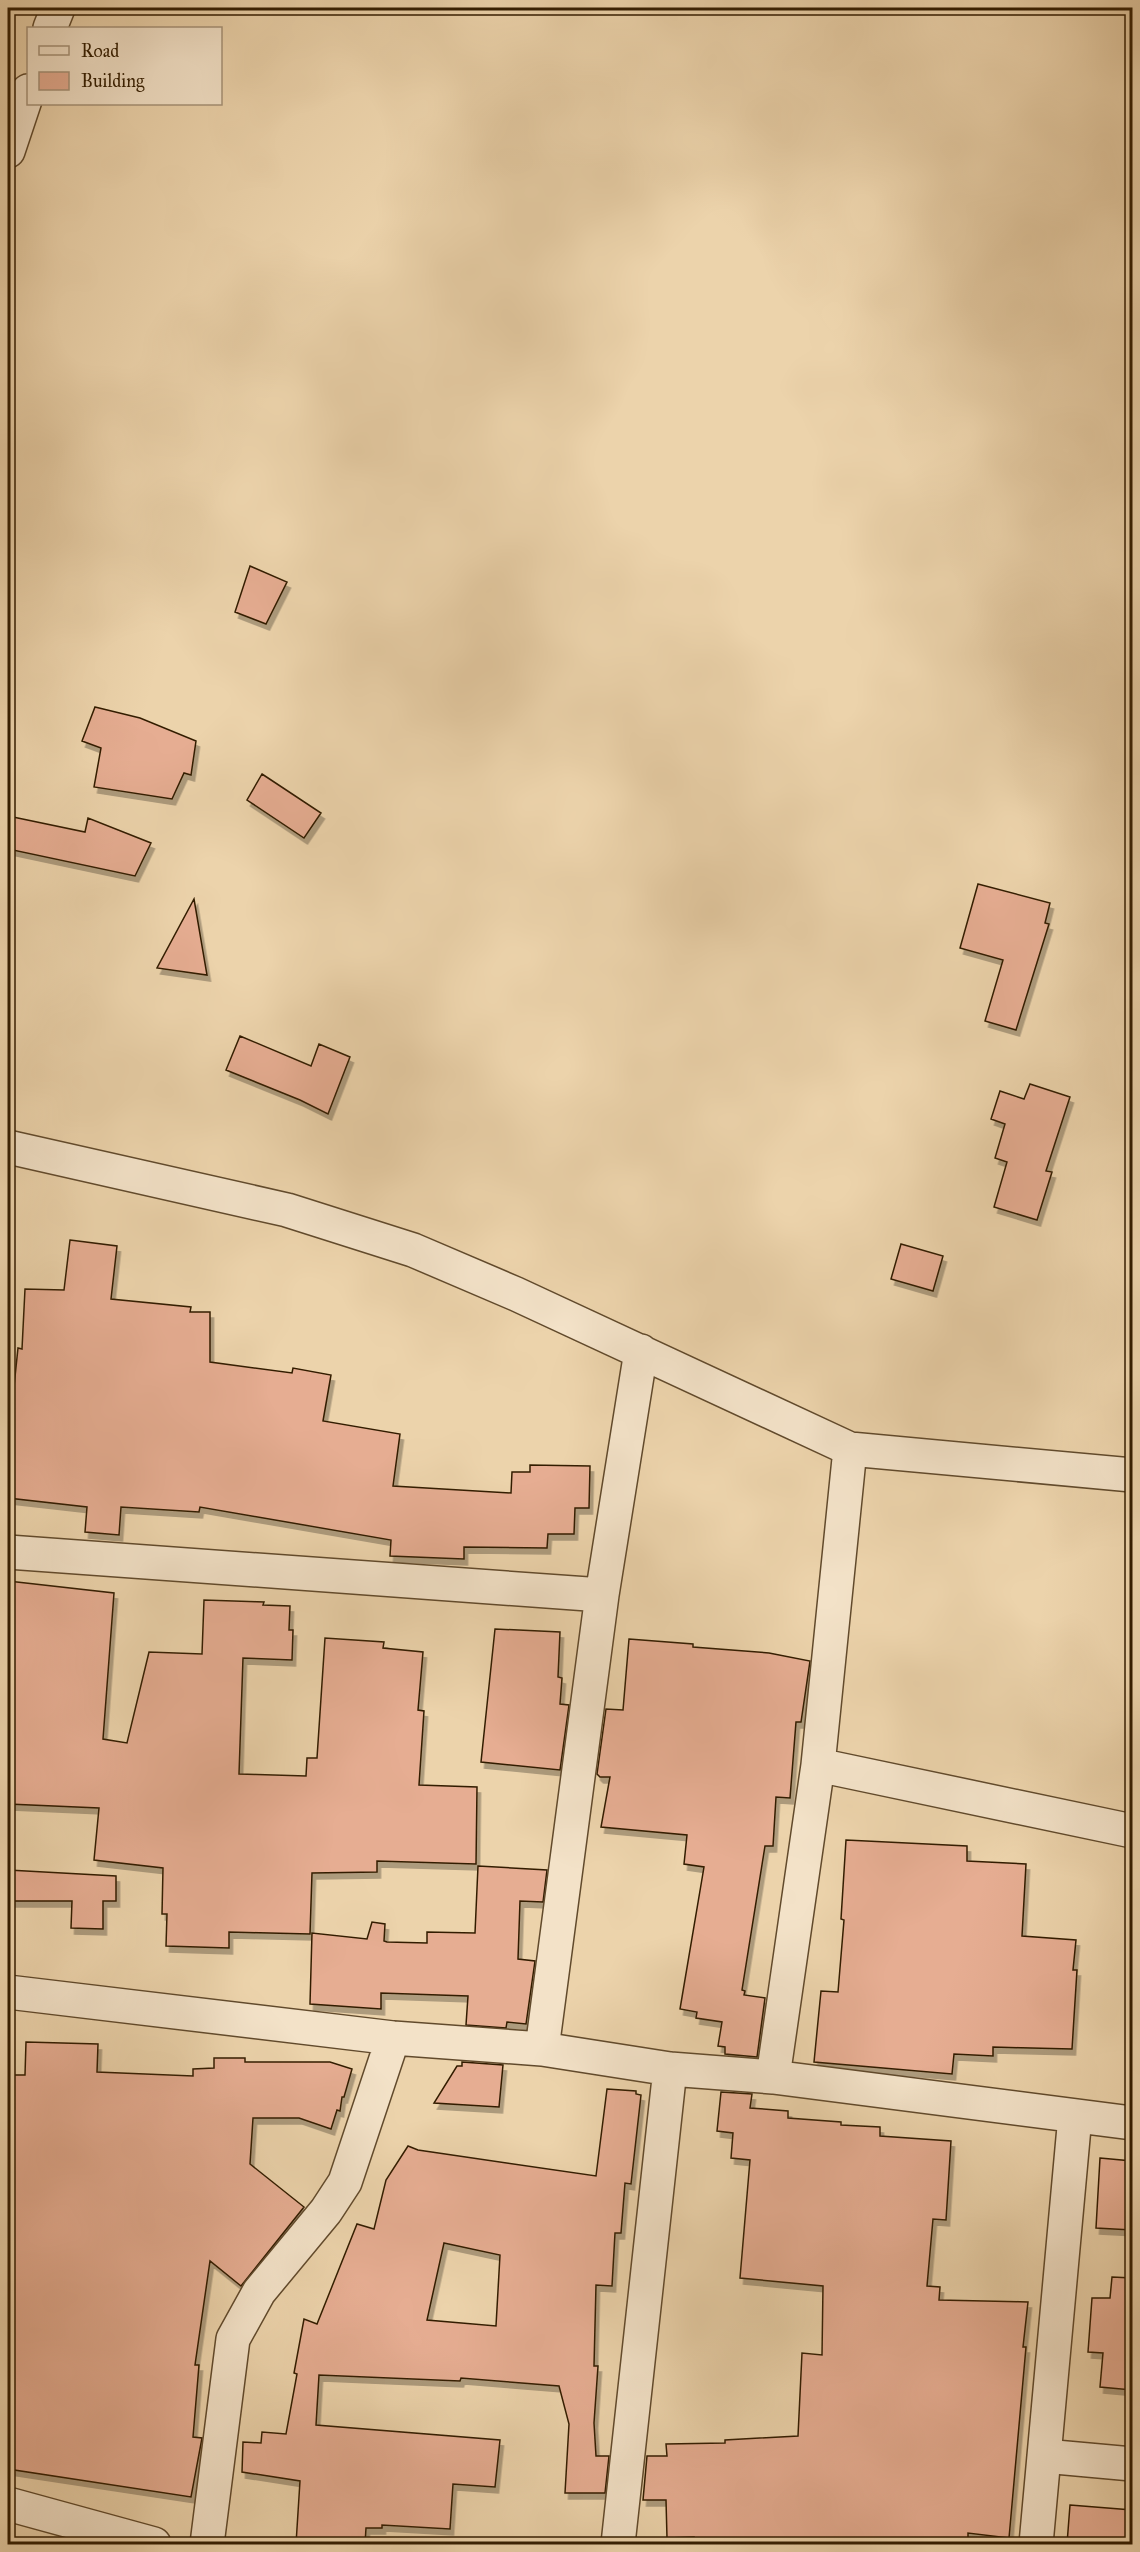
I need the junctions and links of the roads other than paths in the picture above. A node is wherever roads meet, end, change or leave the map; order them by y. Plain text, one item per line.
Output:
1 (58, 8) edge
2 (50, 27) edge
3 (27, 94) edge
4 (8, 151) edge
5 (8, 1146) edge
6 (641, 1351) junction
7 (850, 1449) junction
8 (1132, 1475) edge
9 (8, 1552) edge
10 (602, 1595) junction
11 (818, 1765) junction
12 (1132, 1831) edge
13 (8, 1992) edge
14 (393, 2038) junction
15 (542, 2049) junction
16 (670, 2068) junction
17 (773, 2077) junction
18 (1075, 2116) junction
19 (1132, 2123) edge
20 (1044, 2456) junction
21 (1132, 2464) edge
22 (8, 2504) edge
23 (154, 2544) edge
24 (207, 2544) edge
25 (618, 2544) edge
26 (1036, 2544) edge

1 - 2 street
3 - 4 street
5 - 6 street
6 - 7 street
6 - 10 street
7 - 8 street
7 - 11 street
9 - 10 street
10 - 15 street
11 - 12 street
11 - 17 street
13 - 14 street
14 - 15 street
14 - 24 street
15 - 16 street
16 - 17 street
16 - 25 street
17 - 18 street
18 - 19 street
18 - 20 street
20 - 21 street
20 - 26 street
22 - 23 street

